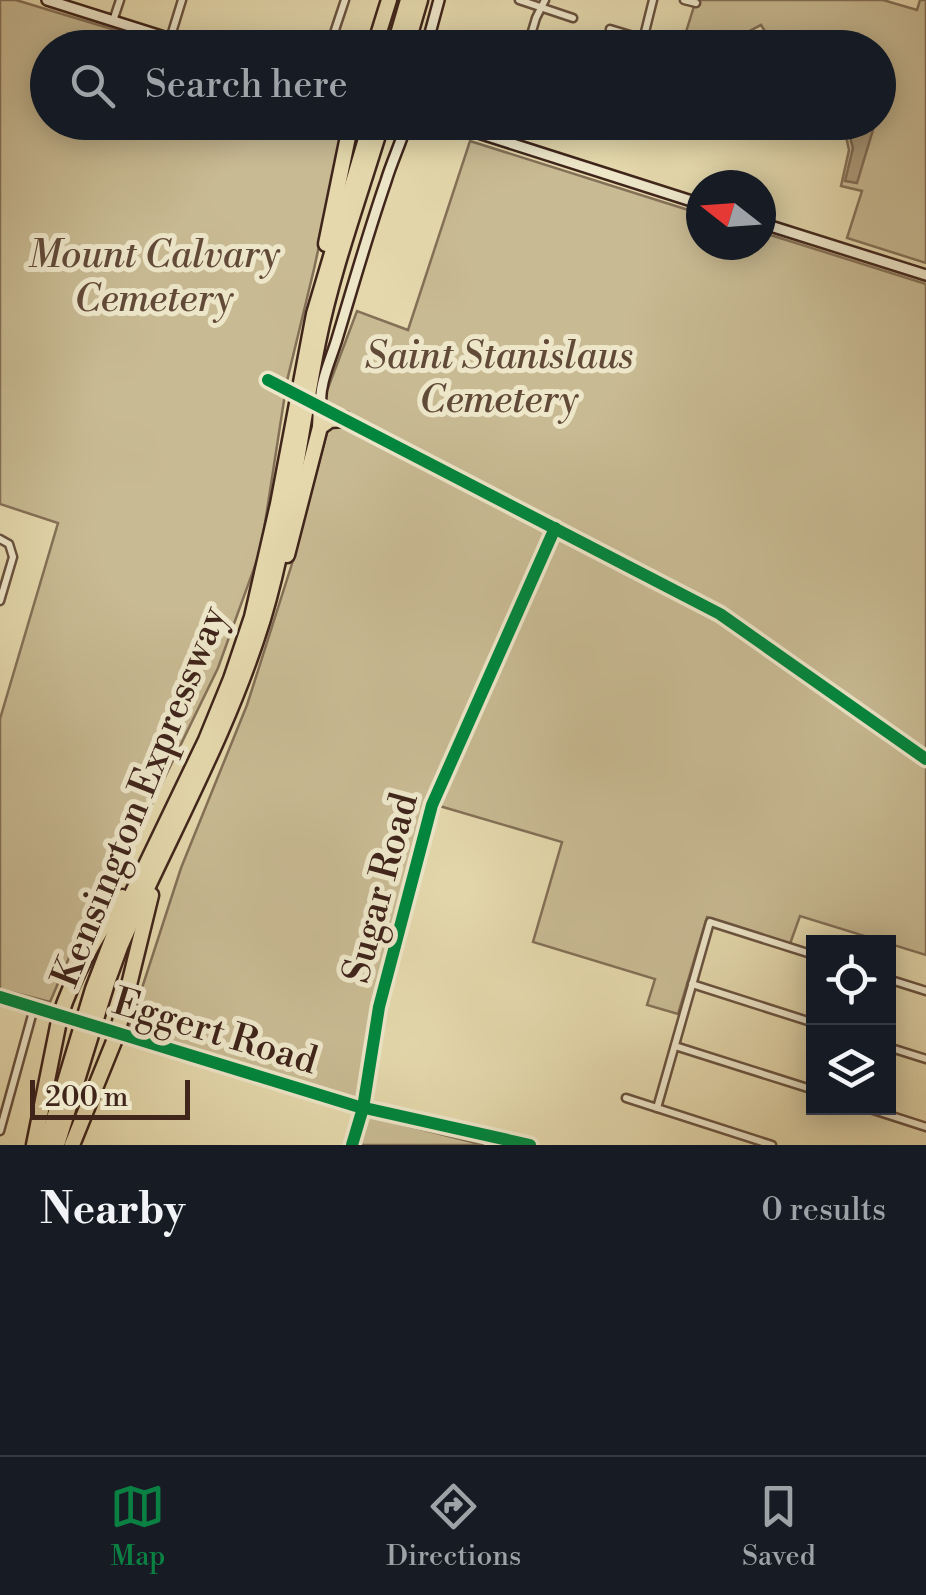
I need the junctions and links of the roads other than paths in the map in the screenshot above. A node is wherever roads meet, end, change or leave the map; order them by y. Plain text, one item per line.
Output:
1 (46, 0) edge
2 (120, 0) edge
3 (182, 0) edge
4 (345, 0) edge
5 (389, 0) edge
6 (408, 0) edge
7 (420, 0) edge
8 (439, 0) edge
9 (519, 0) edge
10 (652, 0) edge
11 (684, 0) edge
12 (544, 4) edge
13 (696, 4) dead end
14 (573, 18) dead end
15 (113, 21) junction
16 (142, 30) edge
17 (173, 30) edge
18 (335, 30) edge
19 (380, 30) edge
20 (399, 30) edge
21 (411, 30) edge
22 (431, 30) edge
23 (532, 30) edge
24 (645, 30) edge
25 (347, 140) edge
26 (371, 140) edge
27 (372, 140) edge
28 (402, 140) edge
29 (500, 140) edge
30 (686, 199) edge
31 (776, 228) edge
32 (926, 274) edge
33 (320, 292) junction
34 (268, 380) dead end
35 (318, 405) junction
36 (344, 419) junction
37 (320, 427) junction
38 (555, 528) junction
39 (0, 539) edge
40 (269, 597) junction
41 (0, 601) edge
42 (926, 758) edge
43 (155, 858) junction
44 (806, 952) edge
45 (896, 982) edge
46 (692, 984) junction
47 (926, 991) edge
48 (0, 997) edge
49 (34, 1008) junction
50 (61, 1017) junction
51 (806, 1020) edge
52 (114, 1033) junction
53 (675, 1046) junction
54 (896, 1050) edge
55 (926, 1059) edge
56 (806, 1087) edge
57 (626, 1098) dead end
58 (364, 1108) junction
59 (657, 1108) junction
60 (889, 1115) edge
61 (926, 1126) edge
62 (0, 1131) edge
63 (34, 1145) edge
64 (46, 1145) edge
65 (57, 1145) edge
66 (72, 1145) edge
67 (352, 1145) edge
68 (530, 1145) edge
69 (772, 1145) edge

1 - 15 street
2 - 15 street
3 - 17 street
4 - 18 street
5 - 19 highway
6 - 20 highway
7 - 21 highway
8 - 22 street
9 - 12 street
10 - 24 street
11 - 13 street
12 - 14 street
12 - 23 street
15 - 16 street
25 - 33 highway
26 - 33 highway, Kensington Expressway
27 - 40 highway, Kensington Expressway
28 - 35 street
29 - 30 street
31 - 32 street
33 - 43 highway, Kensington Expressway
34 - 35 street, bridge
35 - 36 street
35 - 37 highway
36 - 37 highway
36 - 38 street
37 - 40 highway
38 - 42 street
38 - 58 street, Sugar Road
39 - 41 street
40 - 43 highway, Kensington Expressway
43 - 50 highway
43 - 52 highway
43 - 64 highway, Kensington Expressway
43 - 65 highway, Kensington Expressway
44 - 46 street
45 - 47 street
46 - 51 street
46 - 53 street
48 - 49 street, Eggert Road
49 - 50 street, Eggert Road
49 - 62 street
50 - 52 street, Eggert Road, bridge
50 - 63 highway
52 - 58 street, Eggert Road
52 - 66 highway
53 - 56 street
53 - 59 street
54 - 55 street
57 - 59 street
58 - 67 street, Sugar Road
58 - 68 street, Eggert Road
59 - 69 street
60 - 61 street

